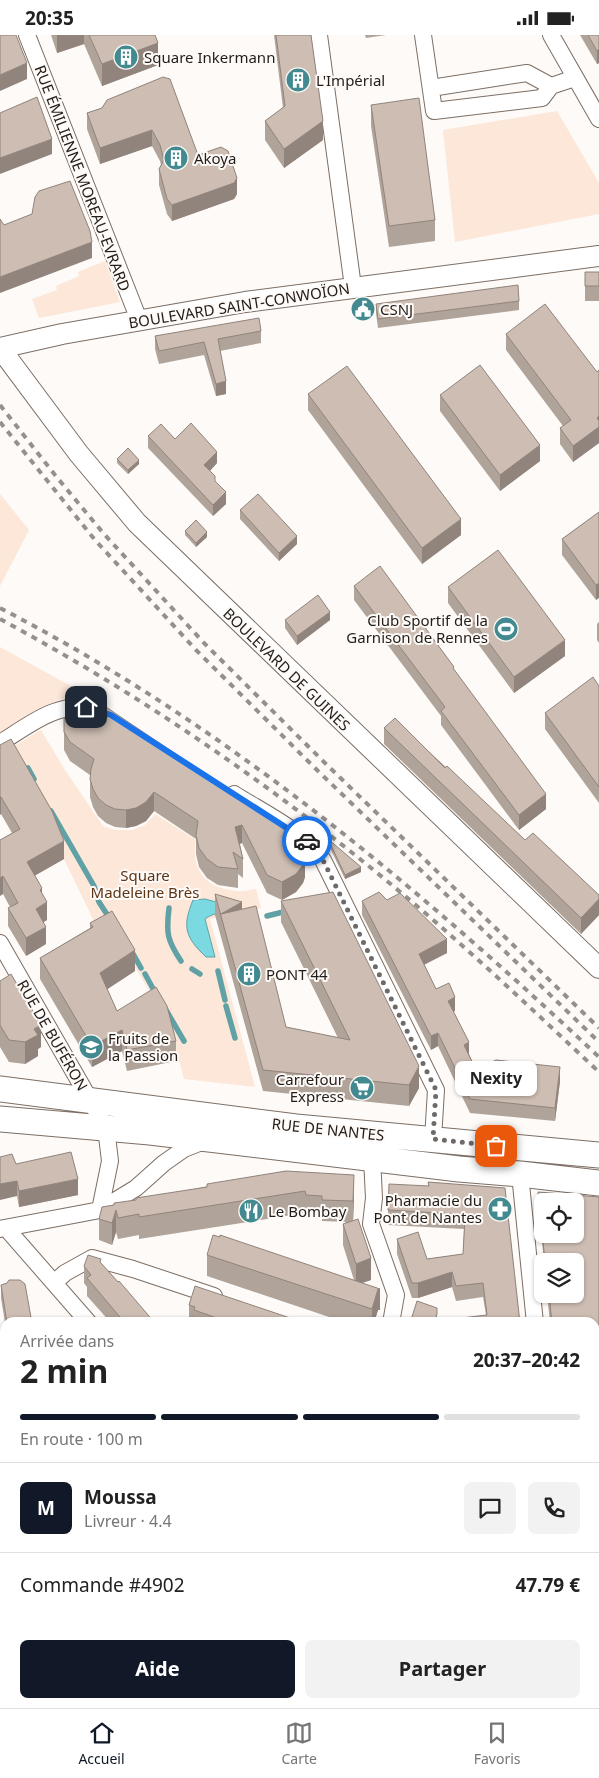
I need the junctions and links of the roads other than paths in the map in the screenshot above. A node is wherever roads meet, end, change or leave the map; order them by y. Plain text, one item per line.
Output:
1 (27, 35) edge
2 (319, 35) edge
3 (423, 35) edge
4 (551, 35) edge
5 (575, 78) junction
6 (551, 86) junction
7 (431, 89) junction
8 (599, 119) edge
9 (599, 256) edge
10 (353, 287) junction
11 (139, 320) junction
12 (0, 348) edge
13 (104, 713) edge
14 (0, 743) edge
15 (218, 784) edge
16 (0, 943) edge
17 (599, 968) edge
18 (0, 1089) edge
19 (90, 1100) junction
20 (0, 1119) edge
21 (106, 1128) junction
22 (209, 1139) junction
23 (433, 1139) junction
24 (599, 1155) edge
25 (372, 1158) junction
26 (520, 1174) junction
27 (599, 1183) edge
28 (100, 1209) junction
29 (3, 1229) edge
30 (55, 1282) junction
31 (232, 1302) edge
32 (84, 1317) edge
33 (393, 1317) edge
34 (534, 1317) edge

1 - 11 street, RUE ÉMILIENNE MOREAU-EVRARD
2 - 10 street
3 - 7 street
4 - 5 street
5 - 6 street
5 - 8 street
6 - 7 street
6 - 7 street
9 - 10 street, BOULEVARD SAINT-CONWOÏON
10 - 11 street, BOULEVARD SAINT-CONWOÏON
11 - 12 street, BOULEVARD SAINT-CONWOÏON
12 - 17 street, BOULEVARD DE GUINES
13 - 14 street
15 - 23 street
16 - 19 street, RUE DE BUFÉRON
18 - 19 main road, RUE DE NANTES
19 - 21 street
19 - 23 main road, RUE DE NANTES
20 - 21 main road, RUE DE NANTES
21 - 22 main road, RUE DE NANTES
21 - 28 street
22 - 25 main road, RUE DE NANTES
22 - 28 street, RUE DE NANTES
23 - 24 main road, RUE DE NANTES
25 - 26 main road, RUE DE NANTES
25 - 33 street
26 - 27 main road, RUE DE NANTES
26 - 34 street
28 - 29 street, RUE DE NANTES
29 - 30 street
30 - 31 street
30 - 32 street

